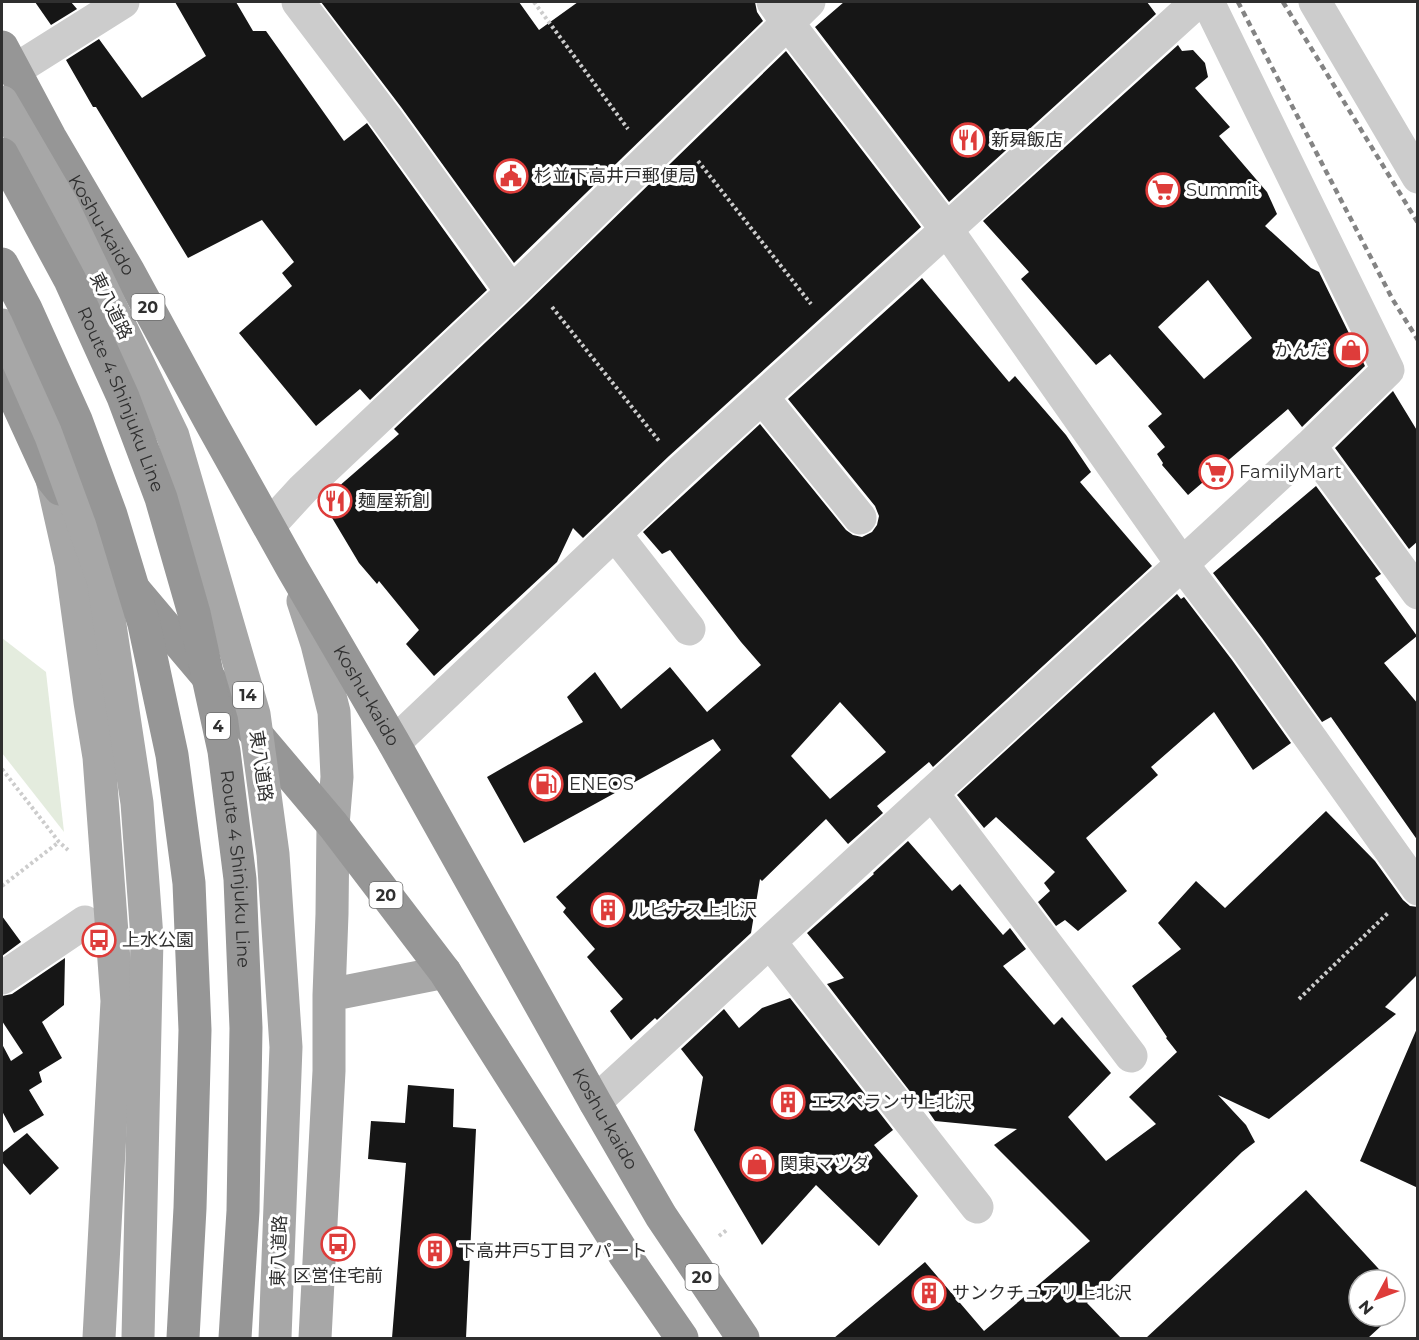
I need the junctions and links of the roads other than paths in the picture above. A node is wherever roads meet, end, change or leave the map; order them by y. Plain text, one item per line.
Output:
1 (123, 2) edge
2 (298, 2) edge
3 (1197, 2) edge
4 (1208, 2) edge
5 (1315, 2) edge
6 (790, 8) edge
7 (8, 58) edge
8 (2, 102) edge
9 (50, 137) junction
10 (2, 154) edge
11 (1412, 155) edge
12 (2, 169) edge
13 (947, 230) junction
14 (2, 264) edge
15 (519, 284) junction
16 (2, 325) edge
17 (2, 370) edge
18 (762, 398) junction
19 (1310, 446) junction
20 (52, 479) junction
21 (860, 518) dead end
22 (269, 526) junction
23 (615, 534) junction
24 (1182, 564) junction
25 (292, 568) junction
26 (1418, 593) edge
27 (689, 629) dead end
28 (394, 742) junction
29 (932, 793) junction
30 (333, 825) junction
31 (1417, 888) edge
32 (85, 922) dead end
33 (770, 942) junction
34 (445, 972) junction
35 (2, 978) edge
36 (329, 995) junction
37 (1131, 1056) dead end
38 (595, 1102) junction
39 (977, 1207) dead end
40 (99, 1338) edge
41 (138, 1338) edge
42 (183, 1338) edge
43 (235, 1338) edge
44 (275, 1338) edge
45 (315, 1338) edge
46 (680, 1338) edge
47 (743, 1338) edge

1 - 7 street
2 - 15 street
3 - 13 street
4 - 19 street
5 - 11 street
6 - 13 street
6 - 15 street
7 - 9 highway, Koshu-kaido / 20
8 - 44 main road, 東八道路 / 14, bridge
9 - 12 street
9 - 22 highway, Koshu-kaido / 20
10 - 43 highway, Route 4 Shinjuku Line / 4, bridge
13 - 18 street
13 - 24 street
14 - 42 highway, bridge
15 - 22 street
16 - 41 main road, bridge
17 - 20 highway, 20
18 - 21 street
18 - 23 street
19 - 24 street
19 - 26 street
20 - 30 highway, 20
20 - 40 main road
22 - 25 highway, Koshu-kaido / 20
23 - 27 street
23 - 28 street
24 - 29 street
24 - 31 street
25 - 28 highway, Koshu-kaido / 20
25 - 30 main road
28 - 38 highway, Koshu-kaido / 20
29 - 33 street
29 - 37 street
30 - 34 highway, 20
30 - 36 main road
32 - 35 street
33 - 38 street
33 - 39 street
34 - 36 main road
34 - 46 highway, 20
36 - 45 main road
38 - 47 highway, Koshu-kaido / 20

